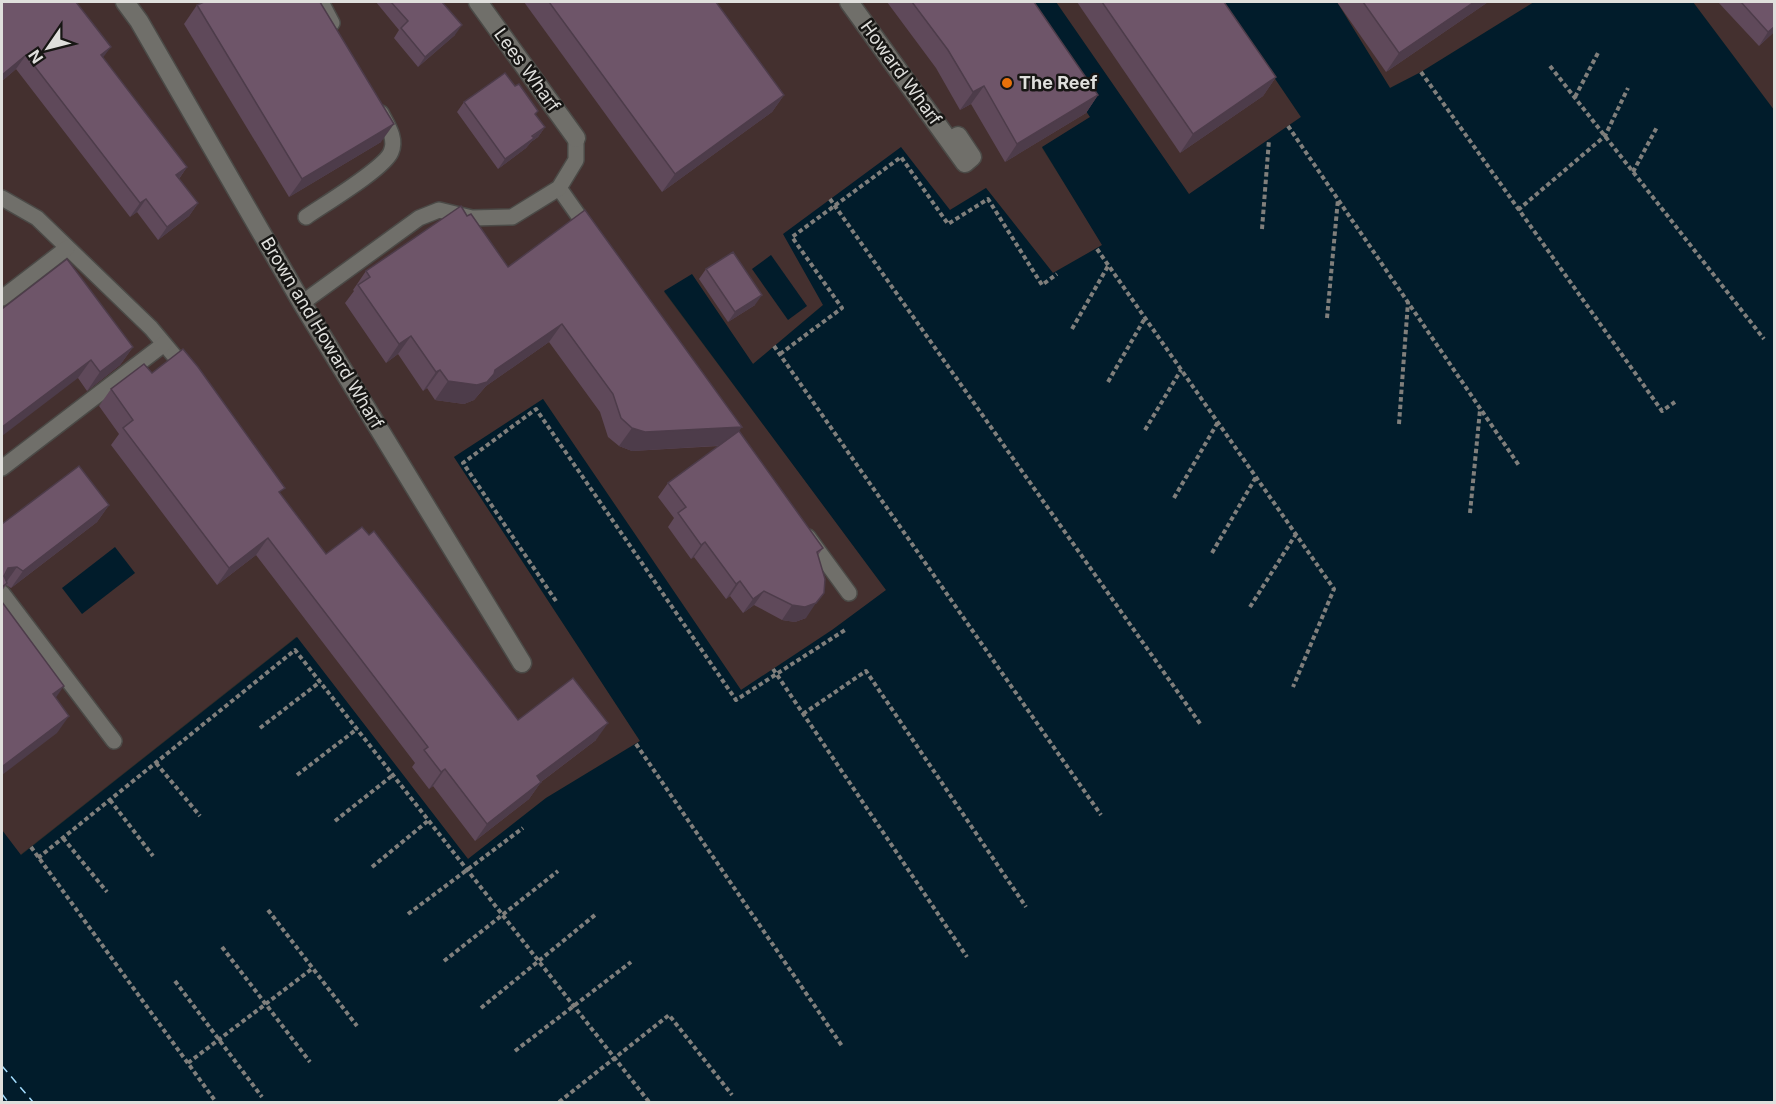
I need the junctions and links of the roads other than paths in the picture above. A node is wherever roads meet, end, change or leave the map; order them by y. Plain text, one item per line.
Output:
1 (125, 2) edge
2 (321, 2) edge
3 (478, 2) edge
4 (849, 2) edge
5 (337, 32) edge
6 (376, 105) edge
7 (576, 138) joint
8 (952, 145) dead end
9 (559, 188) junction
10 (2, 198) edge
11 (306, 217) dead end
12 (600, 246) edge
13 (68, 248) junction
14 (2, 298) edge
15 (302, 303) junction
16 (164, 344) junction
17 (194, 378) edge
18 (2, 468) edge
19 (800, 525) edge
20 (2, 593) edge
21 (849, 593) dead end
22 (522, 663) dead end
23 (114, 741) dead end

1 - 15 street, Brown and Howard Wharf
2 - 5 lane
3 - 7 street, Lees Wharf
4 - 8 street, Howard Wharf
6 - 11 lane
7 - 9 lane
9 - 12 lane
9 - 15 lane
10 - 13 lane
13 - 14 lane
13 - 16 lane
15 - 22 street, Brown and Howard Wharf
16 - 17 lane
16 - 18 lane
19 - 21 lane
20 - 23 lane

